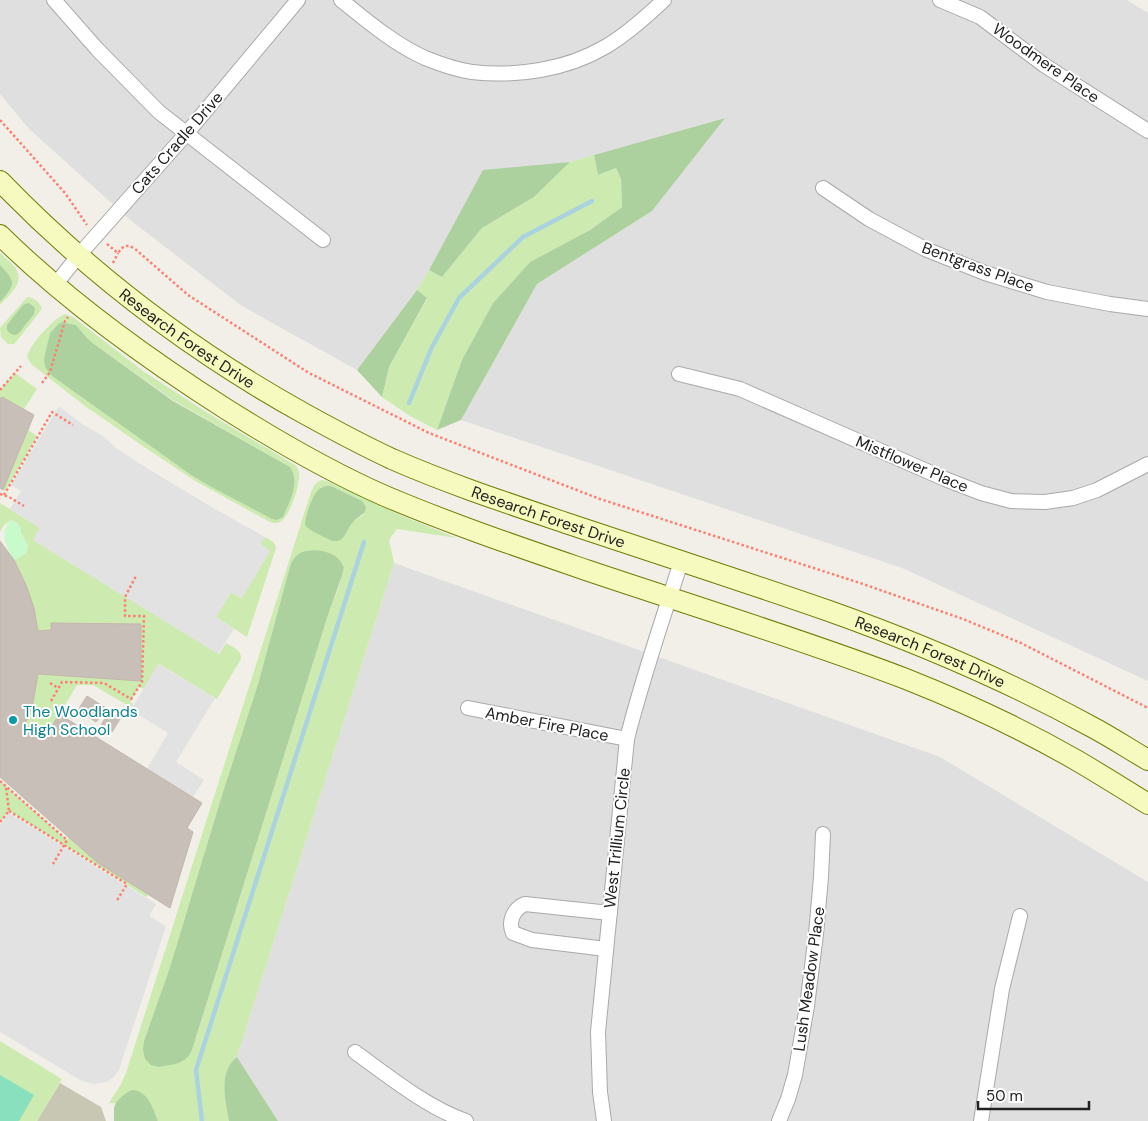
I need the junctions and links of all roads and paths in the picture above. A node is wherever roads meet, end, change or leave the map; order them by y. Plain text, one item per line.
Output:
1 (54, 0) edge
2 (298, 0) edge
3 (341, 0) edge
4 (664, 0) edge
5 (940, 0) edge
6 (0, 120) edge
7 (1148, 131) edge
8 (186, 134) junction
9 (0, 181) edge
10 (823, 188) dead end
11 (0, 235) edge
12 (98, 235) junction
13 (323, 240) dead end
14 (79, 256) junction
15 (55, 285) junction
16 (1148, 309) edge
17 (21, 366) dead end
18 (679, 374) dead end
19 (0, 390) edge
20 (73, 424) dead end
21 (1148, 464) edge
22 (2, 494) edge
23 (24, 506) dead end
24 (681, 562) junction
25 (136, 576) dead end
26 (669, 598) junction
27 (50, 683) dead end
28 (58, 688) junction
29 (51, 701) dead end
30 (468, 708) dead end
31 (1148, 708) edge
32 (627, 739) junction
33 (1148, 760) edge
34 (0, 781) edge
35 (5, 786) junction
36 (1148, 804) edge
37 (9, 811) junction
38 (0, 822) edge
39 (823, 834) dead end
40 (64, 845) junction
41 (53, 864) dead end
42 (116, 902) dead end
43 (610, 914) junction
44 (1020, 916) dead end
45 (606, 949) junction
46 (355, 1052) dead end
47 (466, 1121) edge
48 (604, 1121) edge
49 (779, 1121) edge
50 (981, 1121) edge

1 - 8 street
2 - 8 street, Cats Cradle Drive
3 - 4 street
5 - 7 street, Woodmere Place
6 - 12 path
8 - 12 street, Cats Cradle Drive
8 - 13 street
9 - 14 main road, Research Forest Drive
10 - 16 street, Bentgrass Place
11 - 15 main road
12 - 14 street, Cats Cradle Drive
12 - 31 path
14 - 15 street, Cats Cradle Drive
14 - 24 main road, Research Forest Drive
15 - 26 main road
17 - 19 path
18 - 21 street, Mistflower Place
20 - 22 path
22 - 23 path
24 - 26 street, West Trillium Circle
24 - 33 main road, Research Forest Drive
25 - 28 path
26 - 32 street, West Trillium Circle
26 - 36 main road
27 - 28 path
28 - 29 path
30 - 32 street, Amber Fire Place
32 - 43 street, West Trillium Circle
34 - 35 path
35 - 37 path
35 - 40 path
37 - 38 path
37 - 40 path
39 - 49 street, Lush Meadow Place
40 - 41 path
40 - 42 path
43 - 45 street, West Trillium Circle
43 - 45 street
44 - 50 street
45 - 48 street, West Trillium Circle
46 - 47 street

